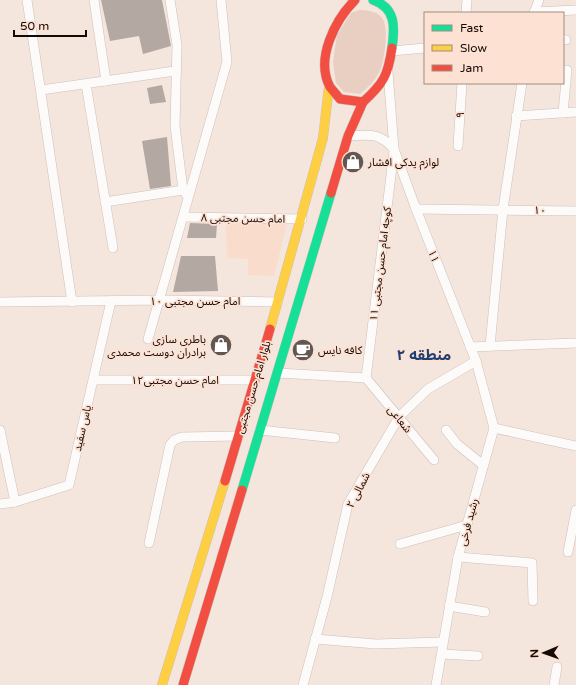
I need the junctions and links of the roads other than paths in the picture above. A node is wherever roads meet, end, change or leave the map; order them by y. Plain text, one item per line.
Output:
1 (27, 0) edge
2 (94, 0) edge
3 (170, 0) edge
4 (222, 0) edge
5 (355, 0) edge
6 (373, 0) edge
7 (392, 0) edge
8 (467, 0) edge
9 (539, 0) edge
10 (576, 10) edge
11 (390, 11) junction
12 (466, 12) edge
13 (534, 12) edge
14 (558, 12) edge
15 (424, 48) edge
16 (392, 50) junction
17 (567, 70) dead end
18 (175, 71) junction
19 (388, 72) junction
20 (106, 81) junction
21 (86, 84) junction
22 (462, 84) edge
23 (522, 84) edge
24 (329, 86) junction
25 (41, 90) junction
26 (363, 102) junction
27 (576, 112) edge
28 (563, 113) junction
29 (516, 116) junction
30 (348, 136) junction
31 (458, 146) dead end
32 (394, 149) junction
33 (186, 194) junction
34 (105, 202) junction
35 (416, 209) junction
36 (503, 209) junction
37 (576, 211) edge
38 (183, 217) junction
39 (302, 219) junction
40 (113, 248) dead end
41 (161, 300) junction
42 (111, 301) junction
43 (0, 302) edge
44 (72, 302) junction
45 (278, 302) junction
46 (148, 339) dead end
47 (576, 343) edge
48 (490, 346) junction
49 (470, 347) junction
50 (476, 361) junction
51 (278, 373) junction
52 (366, 378) junction
53 (94, 380) junction
54 (255, 380) junction
55 (399, 418) junction
56 (494, 428) junction
57 (0, 430) edge
58 (260, 430) junction
59 (446, 430) dead end
60 (239, 436) junction
61 (335, 438) dead end
62 (575, 443) edge
63 (434, 460) dead end
64 (483, 465) junction
65 (15, 502) junction
66 (0, 504) edge
67 (576, 510) edge
68 (467, 525) junction
69 (149, 543) dead end
70 (400, 544) dead end
71 (568, 552) dead end
72 (458, 557) junction
73 (533, 601) dead end
74 (449, 606) junction
75 (485, 612) dead end
76 (315, 639) junction
77 (443, 642) junction
78 (442, 654) junction
79 (478, 656) dead end
80 (557, 666) dead end
81 (162, 685) edge
82 (183, 685) edge
83 (303, 685) edge
84 (436, 685) edge
85 (554, 685) edge

1 - 25 street
2 - 20 street
3 - 18 street
4 - 33 street
5 - 24 main road, بلوار امام حسن مجتبی
6 - 11 main road
7 - 11 main road
8 - 12 street
9 - 13 street
10 - 14 street
11 - 16 main road
13 - 14 street
15 - 16 street
16 - 19 main road
17 - 28 street
18 - 20 street
18 - 33 street
19 - 26 main road
19 - 32 street, ۱۱
20 - 21 street
21 - 25 street
21 - 34 street
22 - 31 street, ۹
23 - 29 street
24 - 26 main road
24 - 39 main road, بلوار امام حسن مجتبی
25 - 44 street
26 - 30 main road, بلوار امام حسن مجتبی
27 - 28 street
28 - 29 street
29 - 36 street
30 - 32 street, ۱۱
30 - 51 main road, بلوار امام حسن مجتبی
32 - 35 street, ۱۱
32 - 52 street, کوچه امام حسن مجتبی ۱۱
33 - 34 street
33 - 38 street
34 - 40 street
35 - 36 street, ۱۰
35 - 49 street, ۱۱
36 - 37 street, ۱۰
36 - 48 street
38 - 39 street, امام حسن مجتبی ۸
38 - 41 street
39 - 45 main road, بلوار امام حسن مجتبی
41 - 42 street, امام حسن مجتبی ۱۰
41 - 45 street, امام حسن مجتبی ۱۰
41 - 46 street
42 - 44 street, امام حسن مجتبی ۱۰
42 - 53 street, یاس سفید
43 - 44 street, امام حسن مجتبی ۱۰
45 - 54 main road, بلوار امام حسن مجتبی
47 - 48 street
48 - 49 street
49 - 50 street, ۱۱
50 - 55 street, ۲ شمالی
50 - 56 street
51 - 52 street
51 - 58 main road, بلوار امام حسن مجتبی
52 - 55 street, شعاعی
53 - 54 street, امام حسن مجتبی۱۲
53 - 65 street, یاس سفید
54 - 60 main road, بلوار امام حسن مجتبی
55 - 63 street, شعاعی
55 - 76 street, ۲ شمالی
56 - 62 street
56 - 64 street, رشید فرخی
57 - 65 street
58 - 61 street
58 - 82 main road, بلوار امام حسن مجتبی
59 - 64 street
60 - 69 street
60 - 81 main road, بلوار امام حسن مجتبی
64 - 68 street, رشید فرخی
65 - 66 street, یاس سفید
67 - 71 street
68 - 70 street
68 - 72 street, رشید فرخی
72 - 73 street
72 - 74 street, رشید فرخی
74 - 75 street
74 - 77 street, رشید فرخی
76 - 77 street
76 - 83 street, ۲ شمالی
77 - 78 street, رشید فرخی
78 - 79 street
78 - 84 street, رشید فرخی
80 - 85 street

